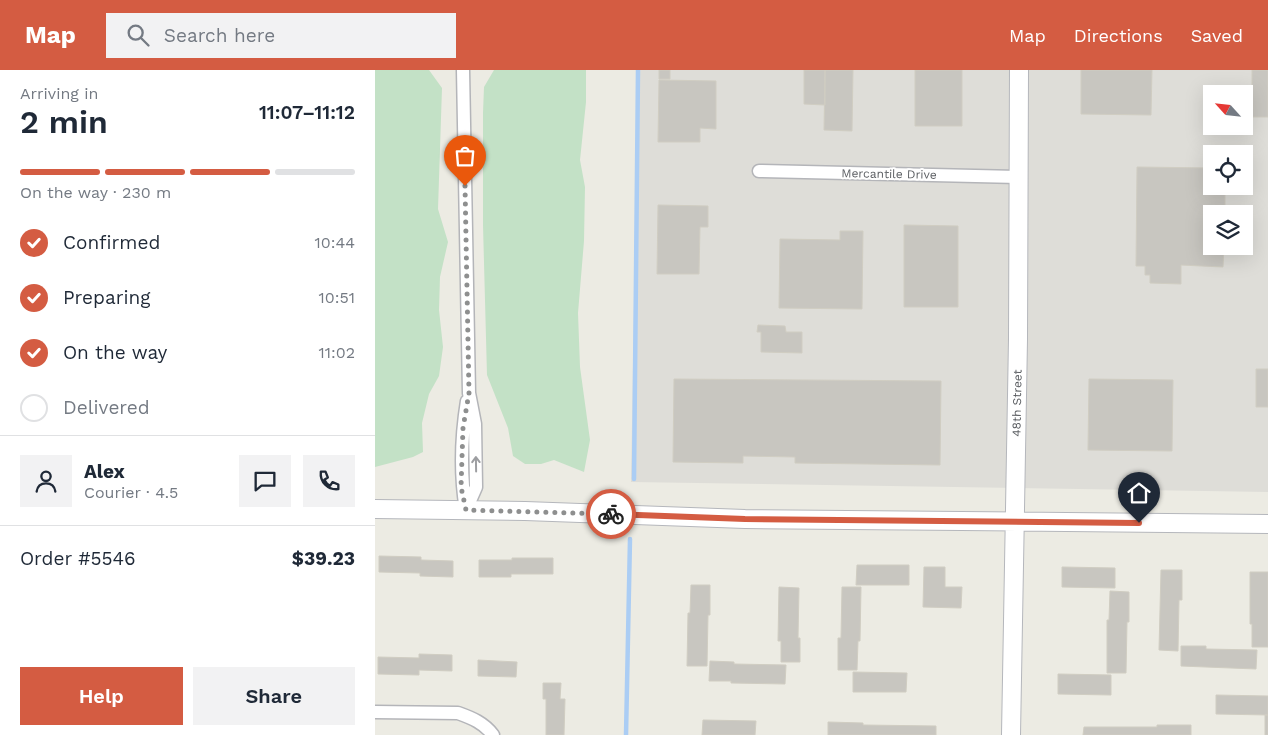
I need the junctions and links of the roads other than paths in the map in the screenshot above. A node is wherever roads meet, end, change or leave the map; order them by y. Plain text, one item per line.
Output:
1 (463, 70) edge
2 (1019, 70) edge
3 (759, 171) dead end
4 (1018, 177) junction
5 (375, 510) edge
6 (466, 510) junction
7 (1014, 521) junction
8 (1268, 524) edge
9 (375, 712) edge
10 (492, 734) edge
11 (1011, 735) edge

1 - 6 street
2 - 4 street, 48th Street
3 - 4 street, Mercantile Drive
4 - 7 street, 48th Street
5 - 6 street
6 - 7 street
7 - 8 street
7 - 11 street, 48th Street
9 - 10 street

